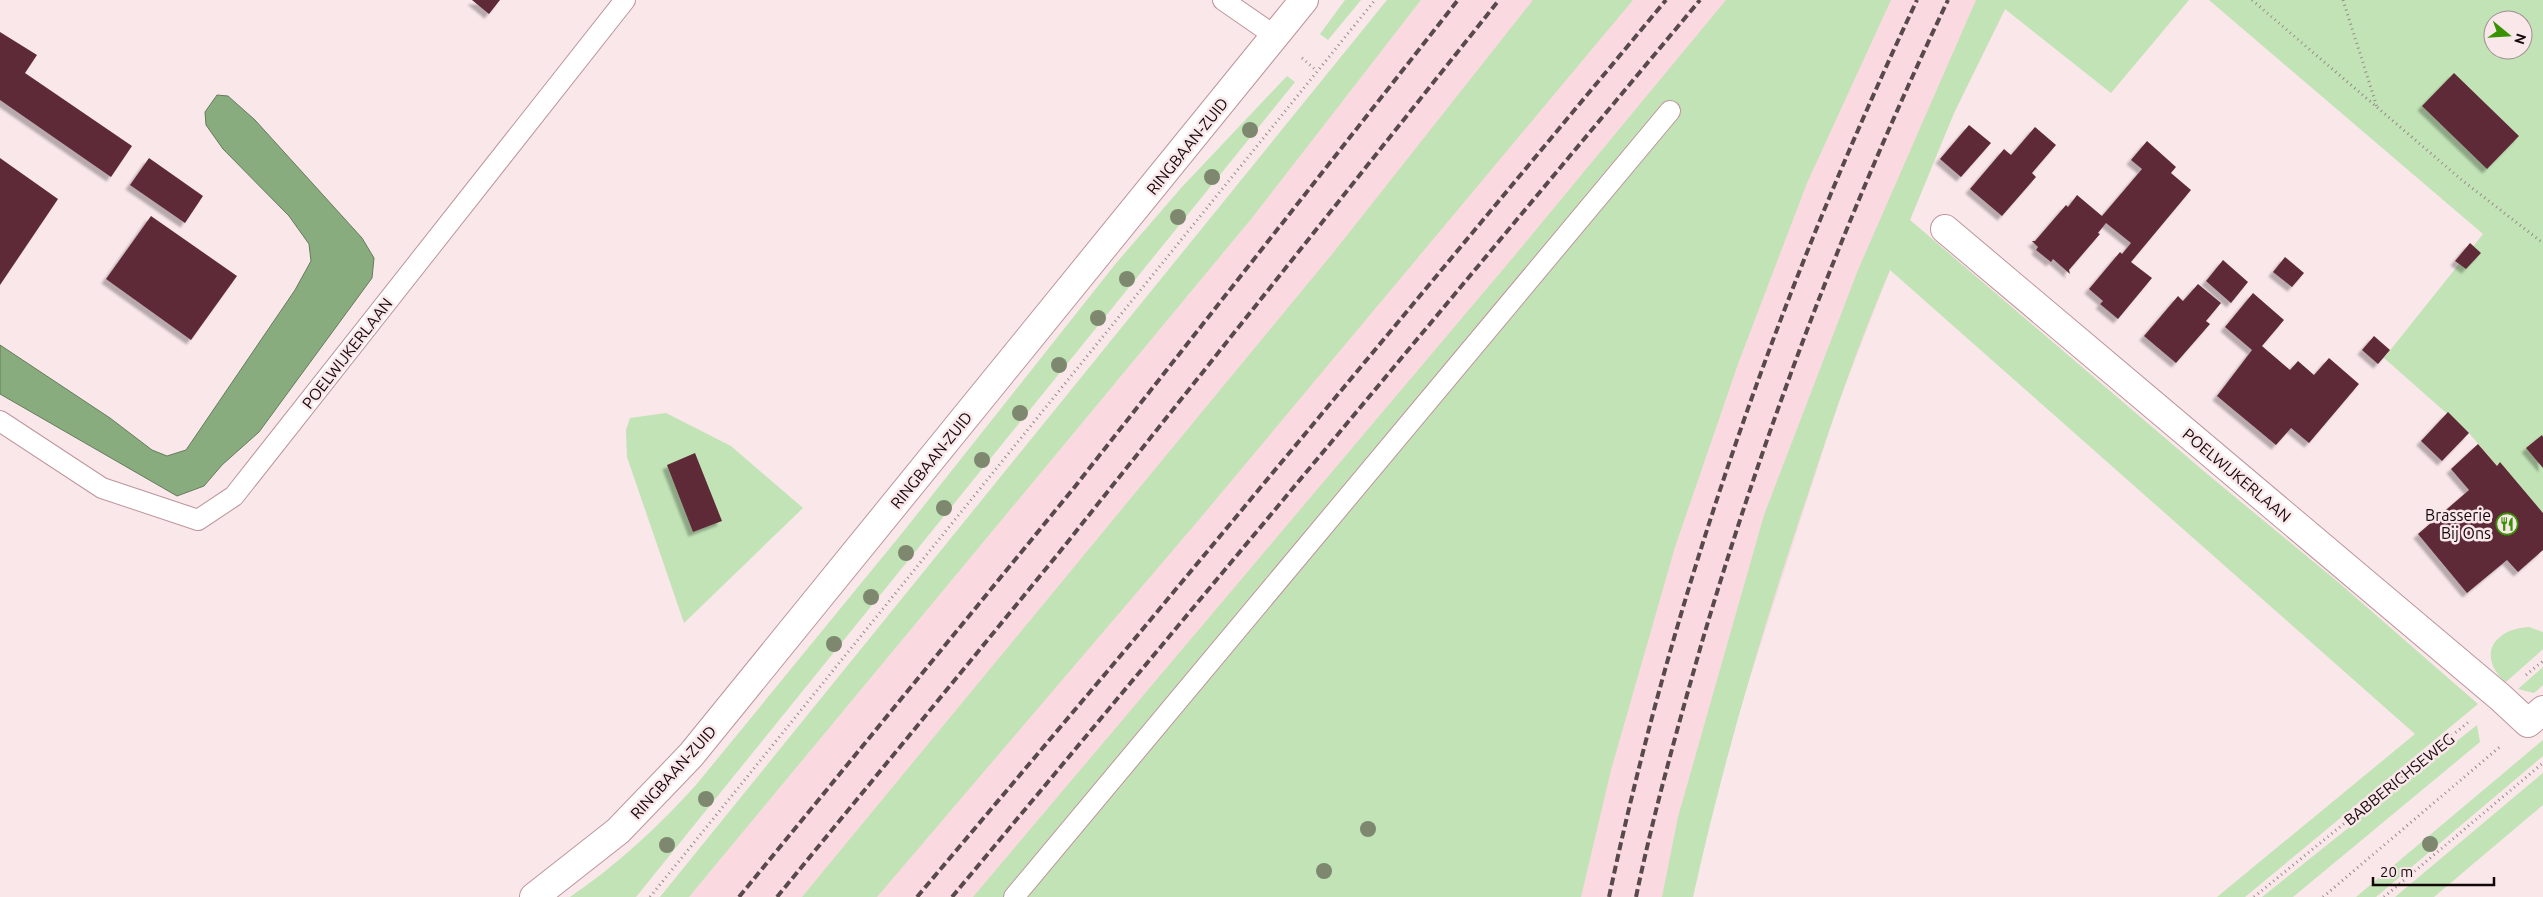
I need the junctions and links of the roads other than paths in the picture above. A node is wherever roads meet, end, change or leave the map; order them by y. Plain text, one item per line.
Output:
1 (625, 0) edge
2 (1223, 0) edge
3 (1304, 0) edge
4 (1275, 36) junction
5 (1670, 111) dead end
6 (1945, 229) dead end
7 (0, 421) edge
8 (2536, 717) edge
9 (534, 897) edge
10 (1014, 897) edge

1 - 7 lane, POELWIJKERLAAN
2 - 4 lane
3 - 4 street, RINGBAAN-ZUID
4 - 9 street, RINGBAAN-ZUID
5 - 10 lane
6 - 8 street, POELWIJKERLAAN

